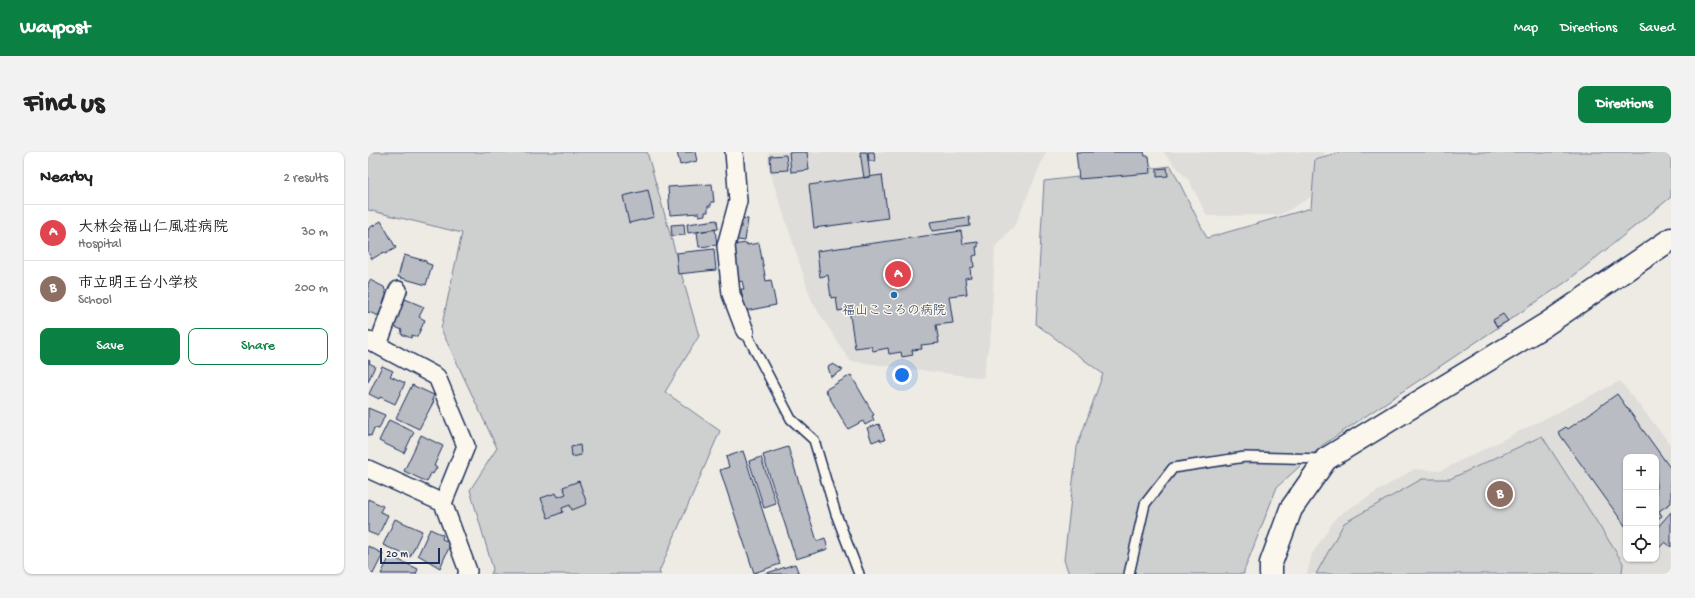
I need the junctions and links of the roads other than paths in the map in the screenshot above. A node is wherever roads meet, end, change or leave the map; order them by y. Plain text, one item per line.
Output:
1 (734, 152) edge
2 (1671, 239) edge
3 (398, 290) dead end
4 (745, 331) joint
5 (373, 343) edge
6 (1326, 459) junction
7 (368, 469) edge
8 (443, 503) junction
9 (467, 574) edge
10 (859, 574) edge
11 (1129, 574) edge
12 (1271, 574) edge

1 - 4 street
2 - 6 street
3 - 5 street
4 - 10 lane
5 - 8 street
6 - 11 lane
6 - 12 street
7 - 8 street
8 - 9 street

